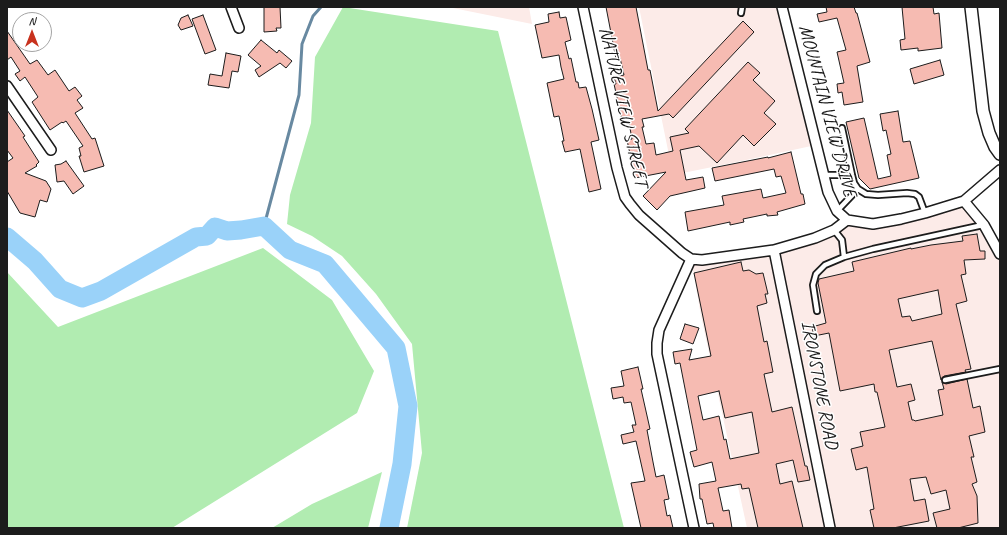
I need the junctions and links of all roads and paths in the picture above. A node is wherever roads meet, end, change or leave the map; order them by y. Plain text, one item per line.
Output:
1 (231, 7) edge
2 (583, 7) edge
3 (742, 7) edge
4 (782, 7) edge
5 (971, 7) edge
6 (741, 13) dead end
7 (239, 28) dead end
8 (7, 86) edge
9 (842, 128) dead end
10 (51, 150) dead end
11 (1000, 154) edge
12 (1000, 170) edge
13 (823, 175) junction
14 (852, 176) junction
15 (858, 189) junction
16 (964, 201) junction
17 (837, 211) junction
18 (925, 213) junction
19 (847, 220) junction
20 (984, 225) junction
21 (834, 230) junction
22 (774, 250) junction
23 (1000, 254) edge
24 (844, 257) junction
25 (691, 259) junction
26 (817, 312) dead end
27 (1000, 369) edge
28 (945, 380) dead end
29 (694, 528) edge
30 (830, 528) edge

1 - 7 street
2 - 25 street, NATURE VIEW STREET
3 - 6 lane
4 - 13 street, MOUNTAIN VIEW DRIVE
5 - 11 street
8 - 10 street
9 - 14 lane
12 - 16 street
13 - 14 lane
13 - 17 street, MOUNTAIN VIEW DRIVE
14 - 15 lane
15 - 17 lane
15 - 18 lane
16 - 18 street
16 - 20 street
17 - 19 street, MOUNTAIN VIEW DRIVE
18 - 19 street
19 - 21 street
20 - 23 street
20 - 24 lane
21 - 22 street
21 - 24 lane
22 - 25 street
22 - 30 street, IRONSTONE ROAD
24 - 26 lane
25 - 29 street
27 - 28 lane

